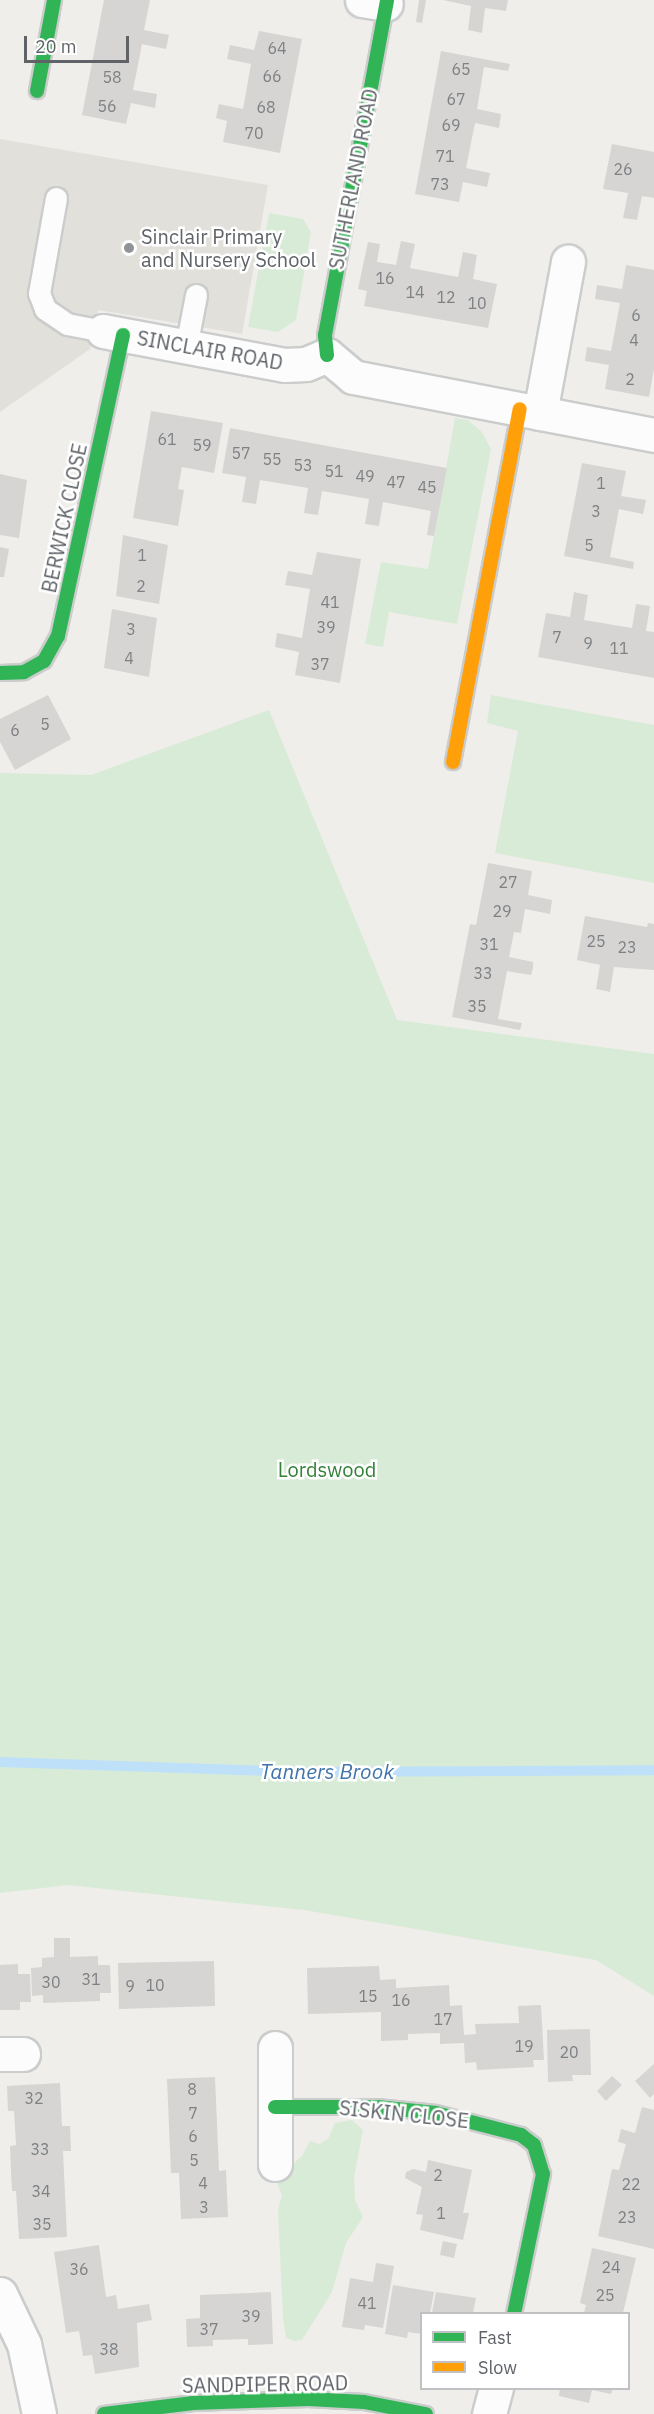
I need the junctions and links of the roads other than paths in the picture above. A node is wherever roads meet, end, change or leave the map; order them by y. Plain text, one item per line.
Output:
1 (54, 0) edge
2 (378, 1) edge
3 (37, 91) dead end
4 (56, 198) dead end
5 (568, 262) dead end
6 (196, 295) dead end
7 (113, 333) junction
8 (186, 346) junction
9 (327, 355) junction
10 (530, 411) junction
11 (654, 435) edge
12 (0, 673) edge
13 (453, 762) dead end
14 (275, 2048) dead end
15 (275, 2107) junction
16 (275, 2164) dead end
17 (0, 2294) edge
18 (514, 2312) edge
19 (495, 2390) edge
20 (249, 2407) edge
21 (39, 2414) edge
22 (104, 2414) edge
23 (426, 2414) edge
24 (489, 2414) edge

1 - 3 street
2 - 9 street, SUTHERLAND ROAD
4 - 7 lane
5 - 10 street
6 - 8 lane
7 - 8 street, SINCLAIR ROAD
7 - 12 street, BERWICK CLOSE
8 - 9 street, SINCLAIR ROAD
9 - 10 street
10 - 11 street
10 - 13 street
14 - 15 street
15 - 16 street
15 - 18 street, SISKIN CLOSE
17 - 21 street
19 - 24 street
20 - 22 street, SANDPIPER ROAD
20 - 23 street, SANDPIPER ROAD

